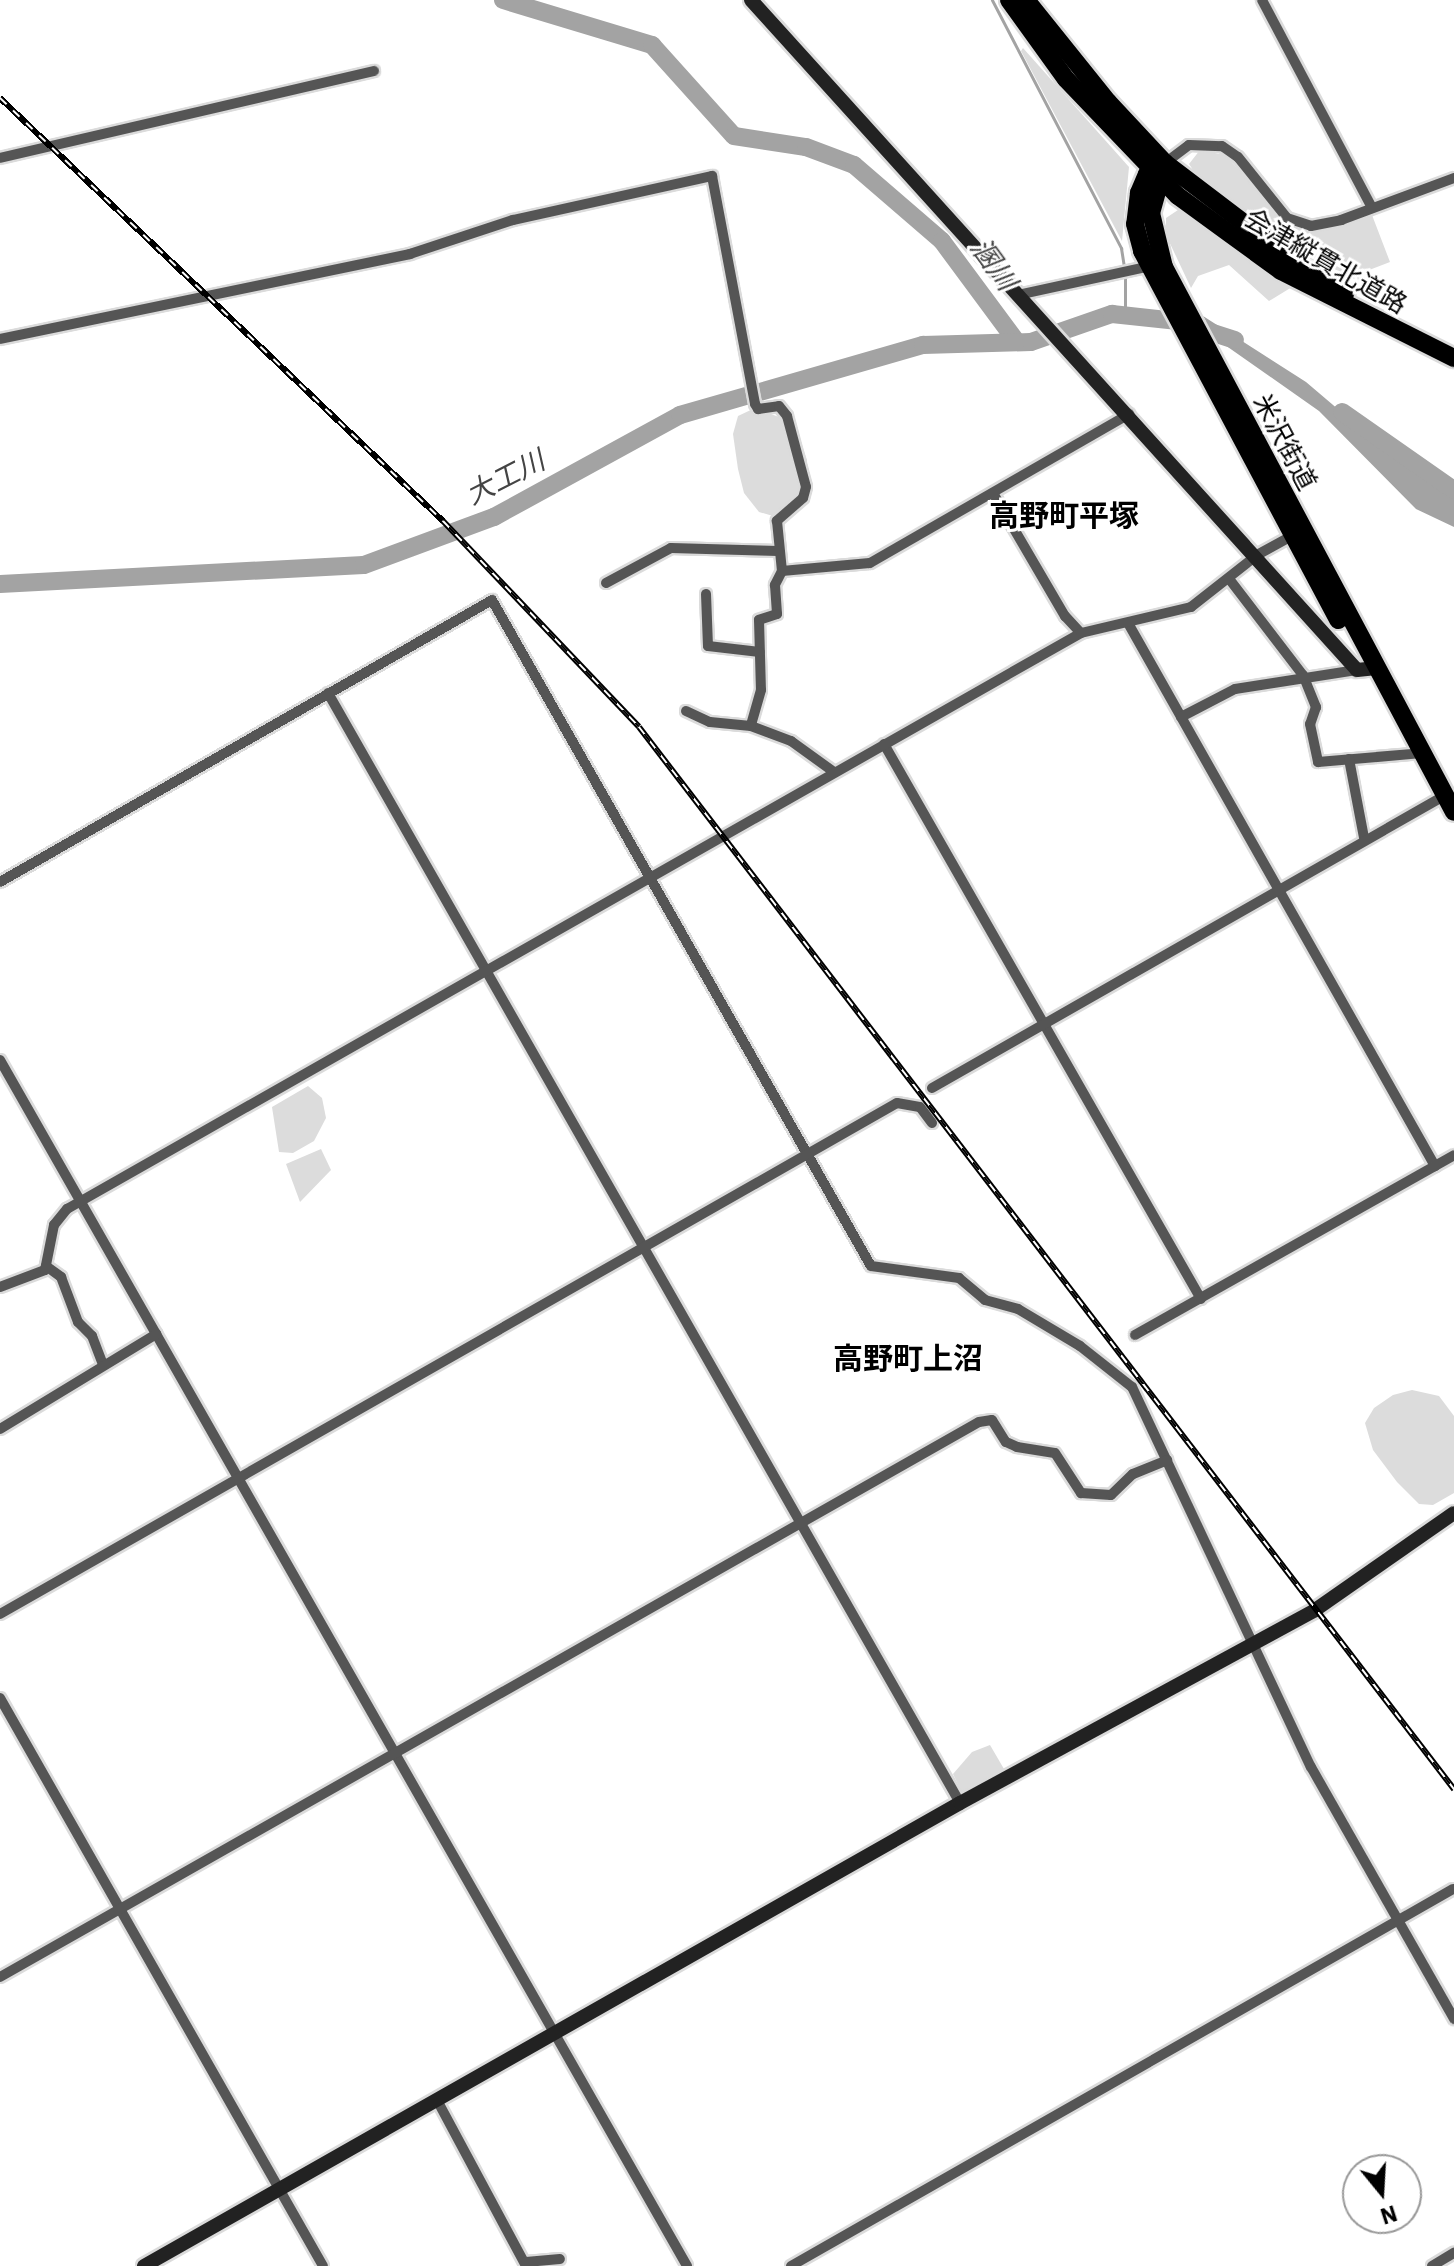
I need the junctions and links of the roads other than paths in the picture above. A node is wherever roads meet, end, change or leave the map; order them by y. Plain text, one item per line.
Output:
1 (1009, 0) edge
2 (1026, 0) edge
3 (1262, 0) edge
4 (758, 3) edge
5 (374, 71) dead end
6 (0, 158) edge
7 (1160, 172) junction
8 (1454, 178) edge
9 (1184, 189) junction
10 (1372, 208) junction
11 (1156, 268) junction
12 (1022, 294) junction
13 (0, 339) edge
14 (1454, 345) edge
15 (1454, 358) edge
16 (1129, 414) junction
17 (993, 493) junction
18 (1296, 533) junction
19 (778, 551) junction
20 (1257, 555) junction
21 (782, 571) junction
22 (1230, 580) junction
23 (606, 583) dead end
24 (706, 594) dead end
25 (1128, 623) junction
26 (1081, 633) junction
27 (760, 652) junction
28 (1367, 669) junction
29 (1303, 675) junction
30 (328, 693) junction
31 (686, 711) dead end
32 (1181, 717) junction
33 (751, 726) junction
34 (884, 744) junction
35 (1417, 744) junction
36 (1349, 759) junction
37 (834, 772) junction
38 (1449, 804) edge
39 (1364, 838) junction
40 (650, 876) junction
41 (0, 882) edge
42 (1278, 888) junction
43 (488, 969) junction
44 (1043, 1024) junction
45 (0, 1060) edge
46 (932, 1088) dead end
47 (932, 1123) dead end
48 (1454, 1155) edge
49 (809, 1156) junction
50 (1435, 1166) junction
51 (81, 1201) junction
52 (645, 1248) junction
53 (46, 1266) junction
54 (0, 1287) edge
55 (1201, 1299) junction
56 (156, 1334) junction
57 (1135, 1335) dead end
58 (103, 1364) junction
59 (0, 1429) edge
60 (1167, 1460) junction
61 (240, 1478) junction
62 (1454, 1513) edge
63 (802, 1525) junction
64 (0, 1614) edge
65 (1252, 1644) junction
66 (0, 1698) edge
67 (395, 1755) junction
68 (960, 1803) junction
69 (1453, 1889) edge
70 (121, 1907) junction
71 (1398, 1920) junction
72 (0, 1977) edge
73 (1454, 2019) edge
74 (554, 2033) junction
75 (437, 2100) junction
76 (279, 2188) junction
77 (1454, 2253) edge
78 (560, 2259) dead end
79 (526, 2264) edge
80 (144, 2266) edge
81 (323, 2266) edge
82 (687, 2266) edge
83 (791, 2266) edge
84 (1432, 2266) edge

1 - 7 highway
2 - 7 highway
3 - 10 street
4 - 12 street
5 - 6 street
7 - 9 highway
7 - 10 street
7 - 11 highway, 米沢街道
8 - 10 street
9 - 14 highway, 会津縦貫北道路
9 - 15 highway, 会津縦貫北道路
11 - 12 street
11 - 18 highway, 米沢街道
12 - 16 street
13 - 19 street
16 - 17 street
16 - 20 street
17 - 21 street
17 - 26 street
18 - 20 street
18 - 28 highway, 米沢街道
19 - 21 street
19 - 23 street
20 - 22 street
20 - 28 street
21 - 27 street
22 - 25 street
22 - 29 street
24 - 27 street
25 - 26 street
25 - 32 street
26 - 34 street
27 - 33 street
28 - 29 street
28 - 35 highway, 米沢街道
29 - 32 street
29 - 36 street
30 - 40 street
30 - 41 street
30 - 43 street
31 - 33 street
32 - 42 street
33 - 37 street
34 - 37 street
34 - 44 street
35 - 36 street
35 - 38 highway, 米沢街道
36 - 39 street
37 - 40 street
38 - 39 street
39 - 42 street
40 - 43 street
40 - 49 street
42 - 44 street
42 - 50 street
43 - 51 street
43 - 52 street
44 - 46 street
44 - 55 street
45 - 51 street
47 - 49 street
48 - 50 street
49 - 52 street
49 - 60 street
50 - 55 street
51 - 53 street
51 - 56 street
52 - 61 street
52 - 63 street
53 - 54 street
53 - 58 street
55 - 57 street
56 - 58 street
56 - 61 street
58 - 59 street
60 - 63 street
60 - 65 street
61 - 64 street
61 - 67 street
62 - 65 street
63 - 67 street
63 - 68 street
65 - 68 street
65 - 71 street
66 - 70 street
67 - 70 street
67 - 74 street
68 - 74 street
69 - 71 street
70 - 72 street
70 - 76 street
71 - 73 street
71 - 83 street
74 - 75 street
74 - 82 street
75 - 76 street
75 - 79 street
76 - 80 street
76 - 81 street
77 - 84 street
78 - 79 street

